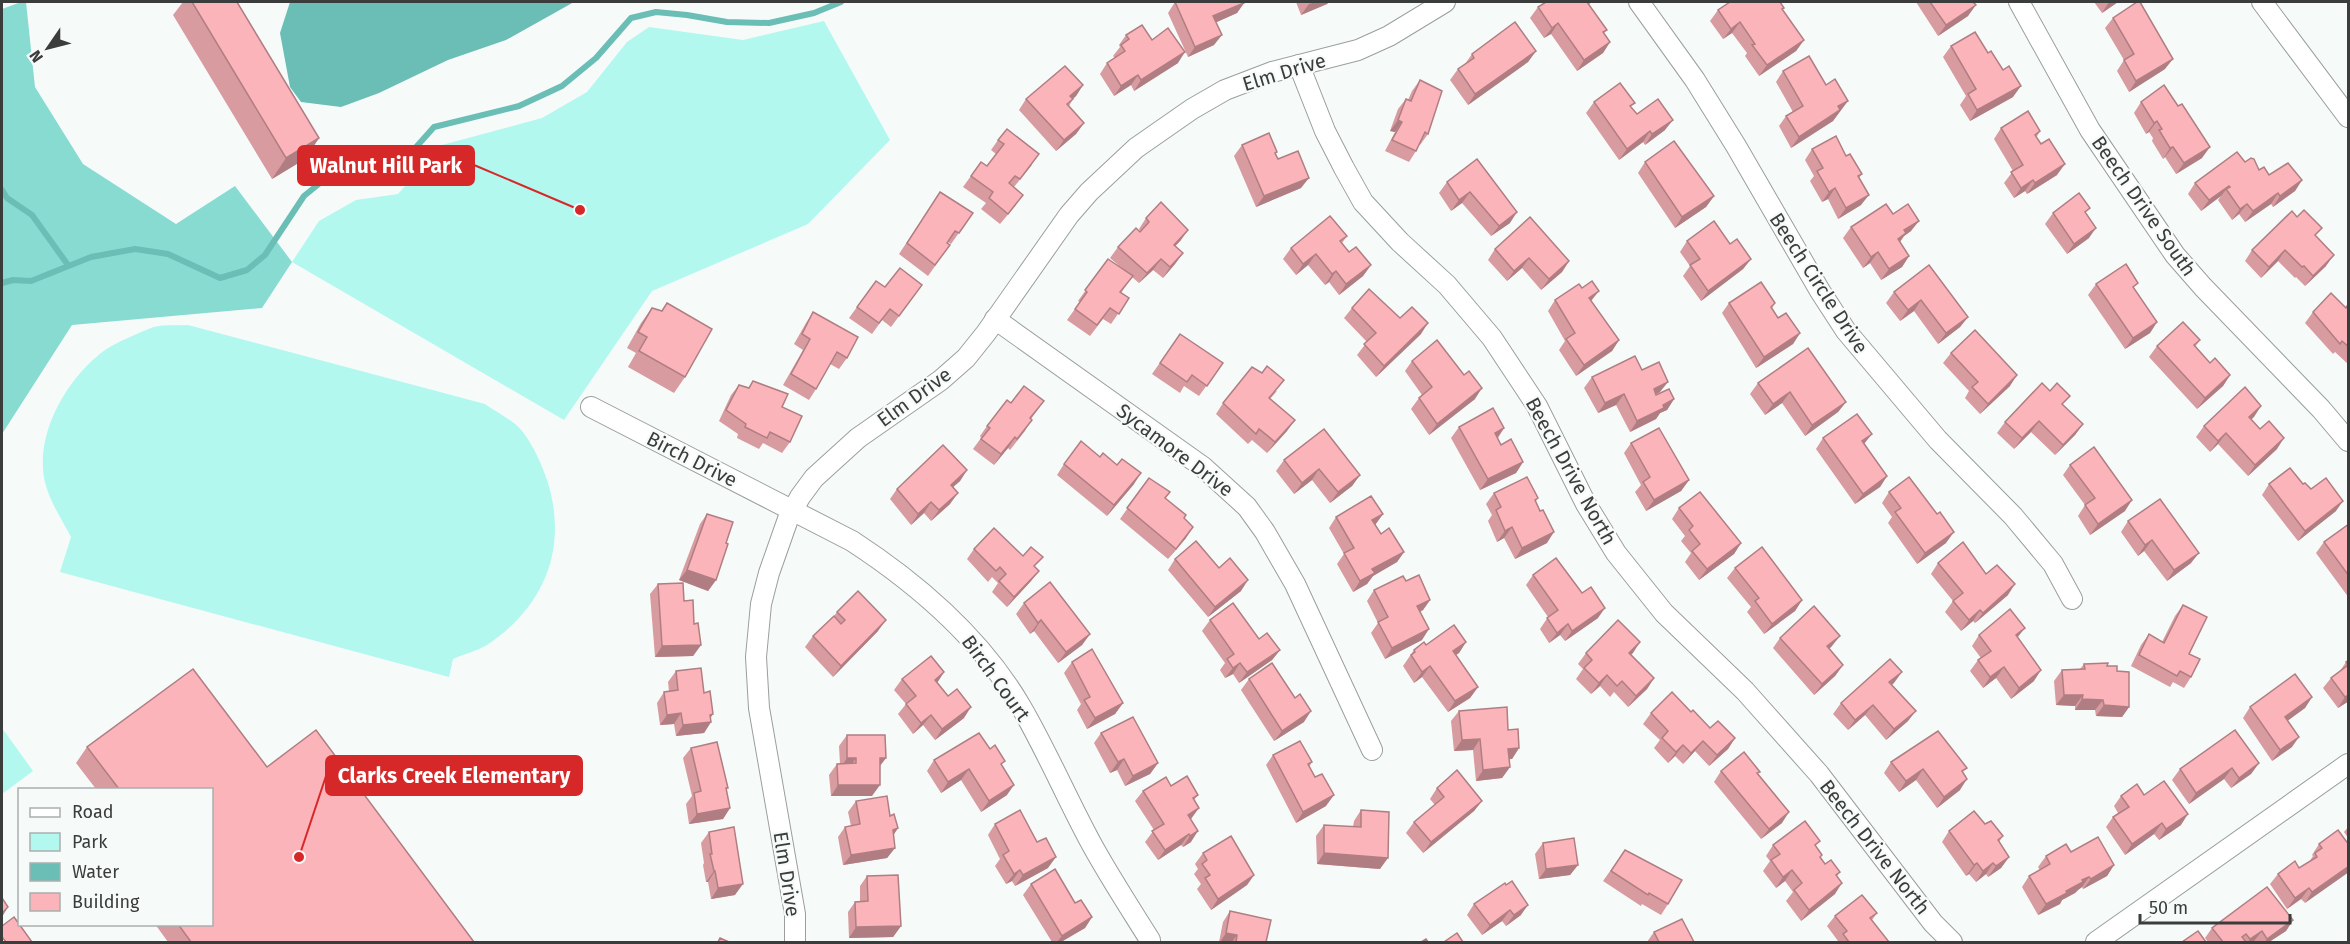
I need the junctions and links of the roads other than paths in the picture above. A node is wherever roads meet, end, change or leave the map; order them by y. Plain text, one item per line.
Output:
1 (1445, 2) edge
2 (1639, 2) edge
3 (2019, 2) edge
4 (2262, 2) edge
5 (1299, 65) junction
6 (2349, 117) edge
7 (995, 319) junction
8 (591, 408) dead end
9 (2349, 441) edge
10 (793, 511) junction
11 (2072, 599) dead end
12 (1372, 750) dead end
13 (2349, 764) edge
14 (1150, 940) dead end
15 (1949, 941) edge
16 (795, 942) edge
17 (2096, 942) edge

1 - 5 street, Elm Drive
2 - 11 street, Beech Circle Drive
3 - 9 street, Beech Drive South
4 - 6 street
5 - 7 street, Elm Drive
5 - 15 street, Beech Drive North
7 - 10 street, Elm Drive
7 - 12 street, Sycamore Drive
8 - 10 street, Birch Drive
10 - 14 street, Birch Court
10 - 16 street, Elm Drive
13 - 17 street

